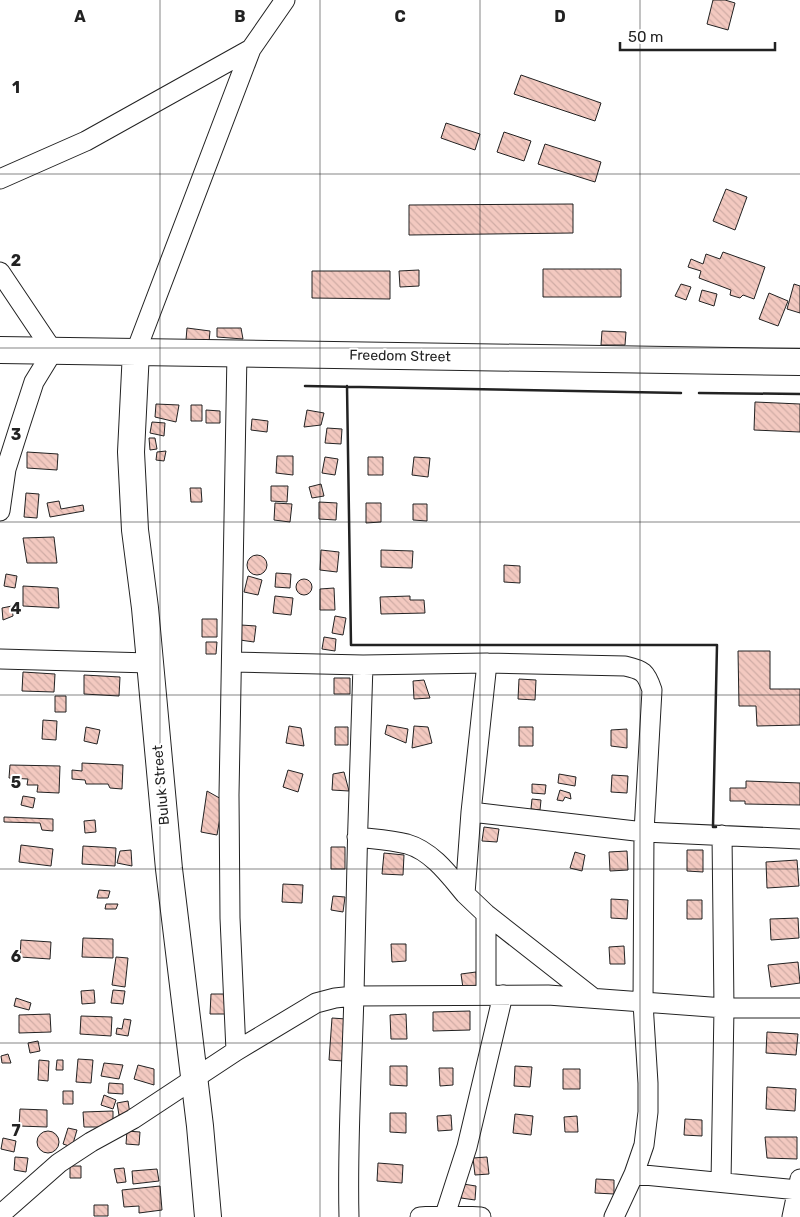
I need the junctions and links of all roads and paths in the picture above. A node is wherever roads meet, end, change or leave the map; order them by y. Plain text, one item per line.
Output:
1 (285, 0) edge
2 (251, 49) junction
3 (0, 179) edge
4 (0, 272) edge
5 (0, 350) edge
6 (53, 350) junction
7 (136, 351) junction
8 (237, 353) junction
9 (800, 362) edge
10 (0, 511) edge
11 (0, 660) edge
12 (232, 662) junction
13 (150, 663) junction
14 (487, 663) junction
15 (363, 665) junction
16 (471, 812) junction
17 (644, 832) junction
18 (722, 835) junction
19 (357, 837) junction
20 (800, 838) edge
21 (465, 894) junction
22 (486, 914) junction
23 (495, 995) junction
24 (354, 996) junction
25 (592, 998) junction
26 (643, 1003) junction
27 (724, 1008) junction
28 (800, 1008) edge
29 (236, 1051) junction
30 (194, 1077) junction
31 (634, 1174) junction
32 (721, 1182) junction
33 (799, 1184) edge
34 (445, 1215) junction
35 (0, 1216) edge
36 (208, 1217) edge
37 (349, 1217) edge
38 (420, 1217) edge
39 (481, 1217) edge
40 (614, 1217) edge
41 (792, 1217) edge

1 - 2 street
2 - 3 street
2 - 7 street
4 - 6 street
5 - 6 street, Freedom Street
6 - 7 street, Freedom Street
6 - 10 street
7 - 8 street, Freedom Street
7 - 13 street, Buluk Street
8 - 9 street, Freedom Street
8 - 12 street
11 - 13 street
12 - 15 street
12 - 29 street
13 - 30 street, Buluk Street
14 - 15 street
14 - 16 street
14 - 17 street
15 - 19 street
16 - 17 street
16 - 21 street
17 - 18 street
17 - 26 street
18 - 20 street
18 - 27 street
19 - 21 street
19 - 24 street
21 - 22 street
22 - 23 street
22 - 25 street
23 - 24 street
23 - 25 street
23 - 34 street
24 - 29 street
24 - 37 street
25 - 26 street
26 - 27 street
26 - 31 street
27 - 28 street
27 - 32 street
29 - 30 street
30 - 35 street
30 - 36 street, Buluk Street
31 - 32 street
31 - 40 street
32 - 33 street
33 - 41 street
34 - 38 street
34 - 39 street

